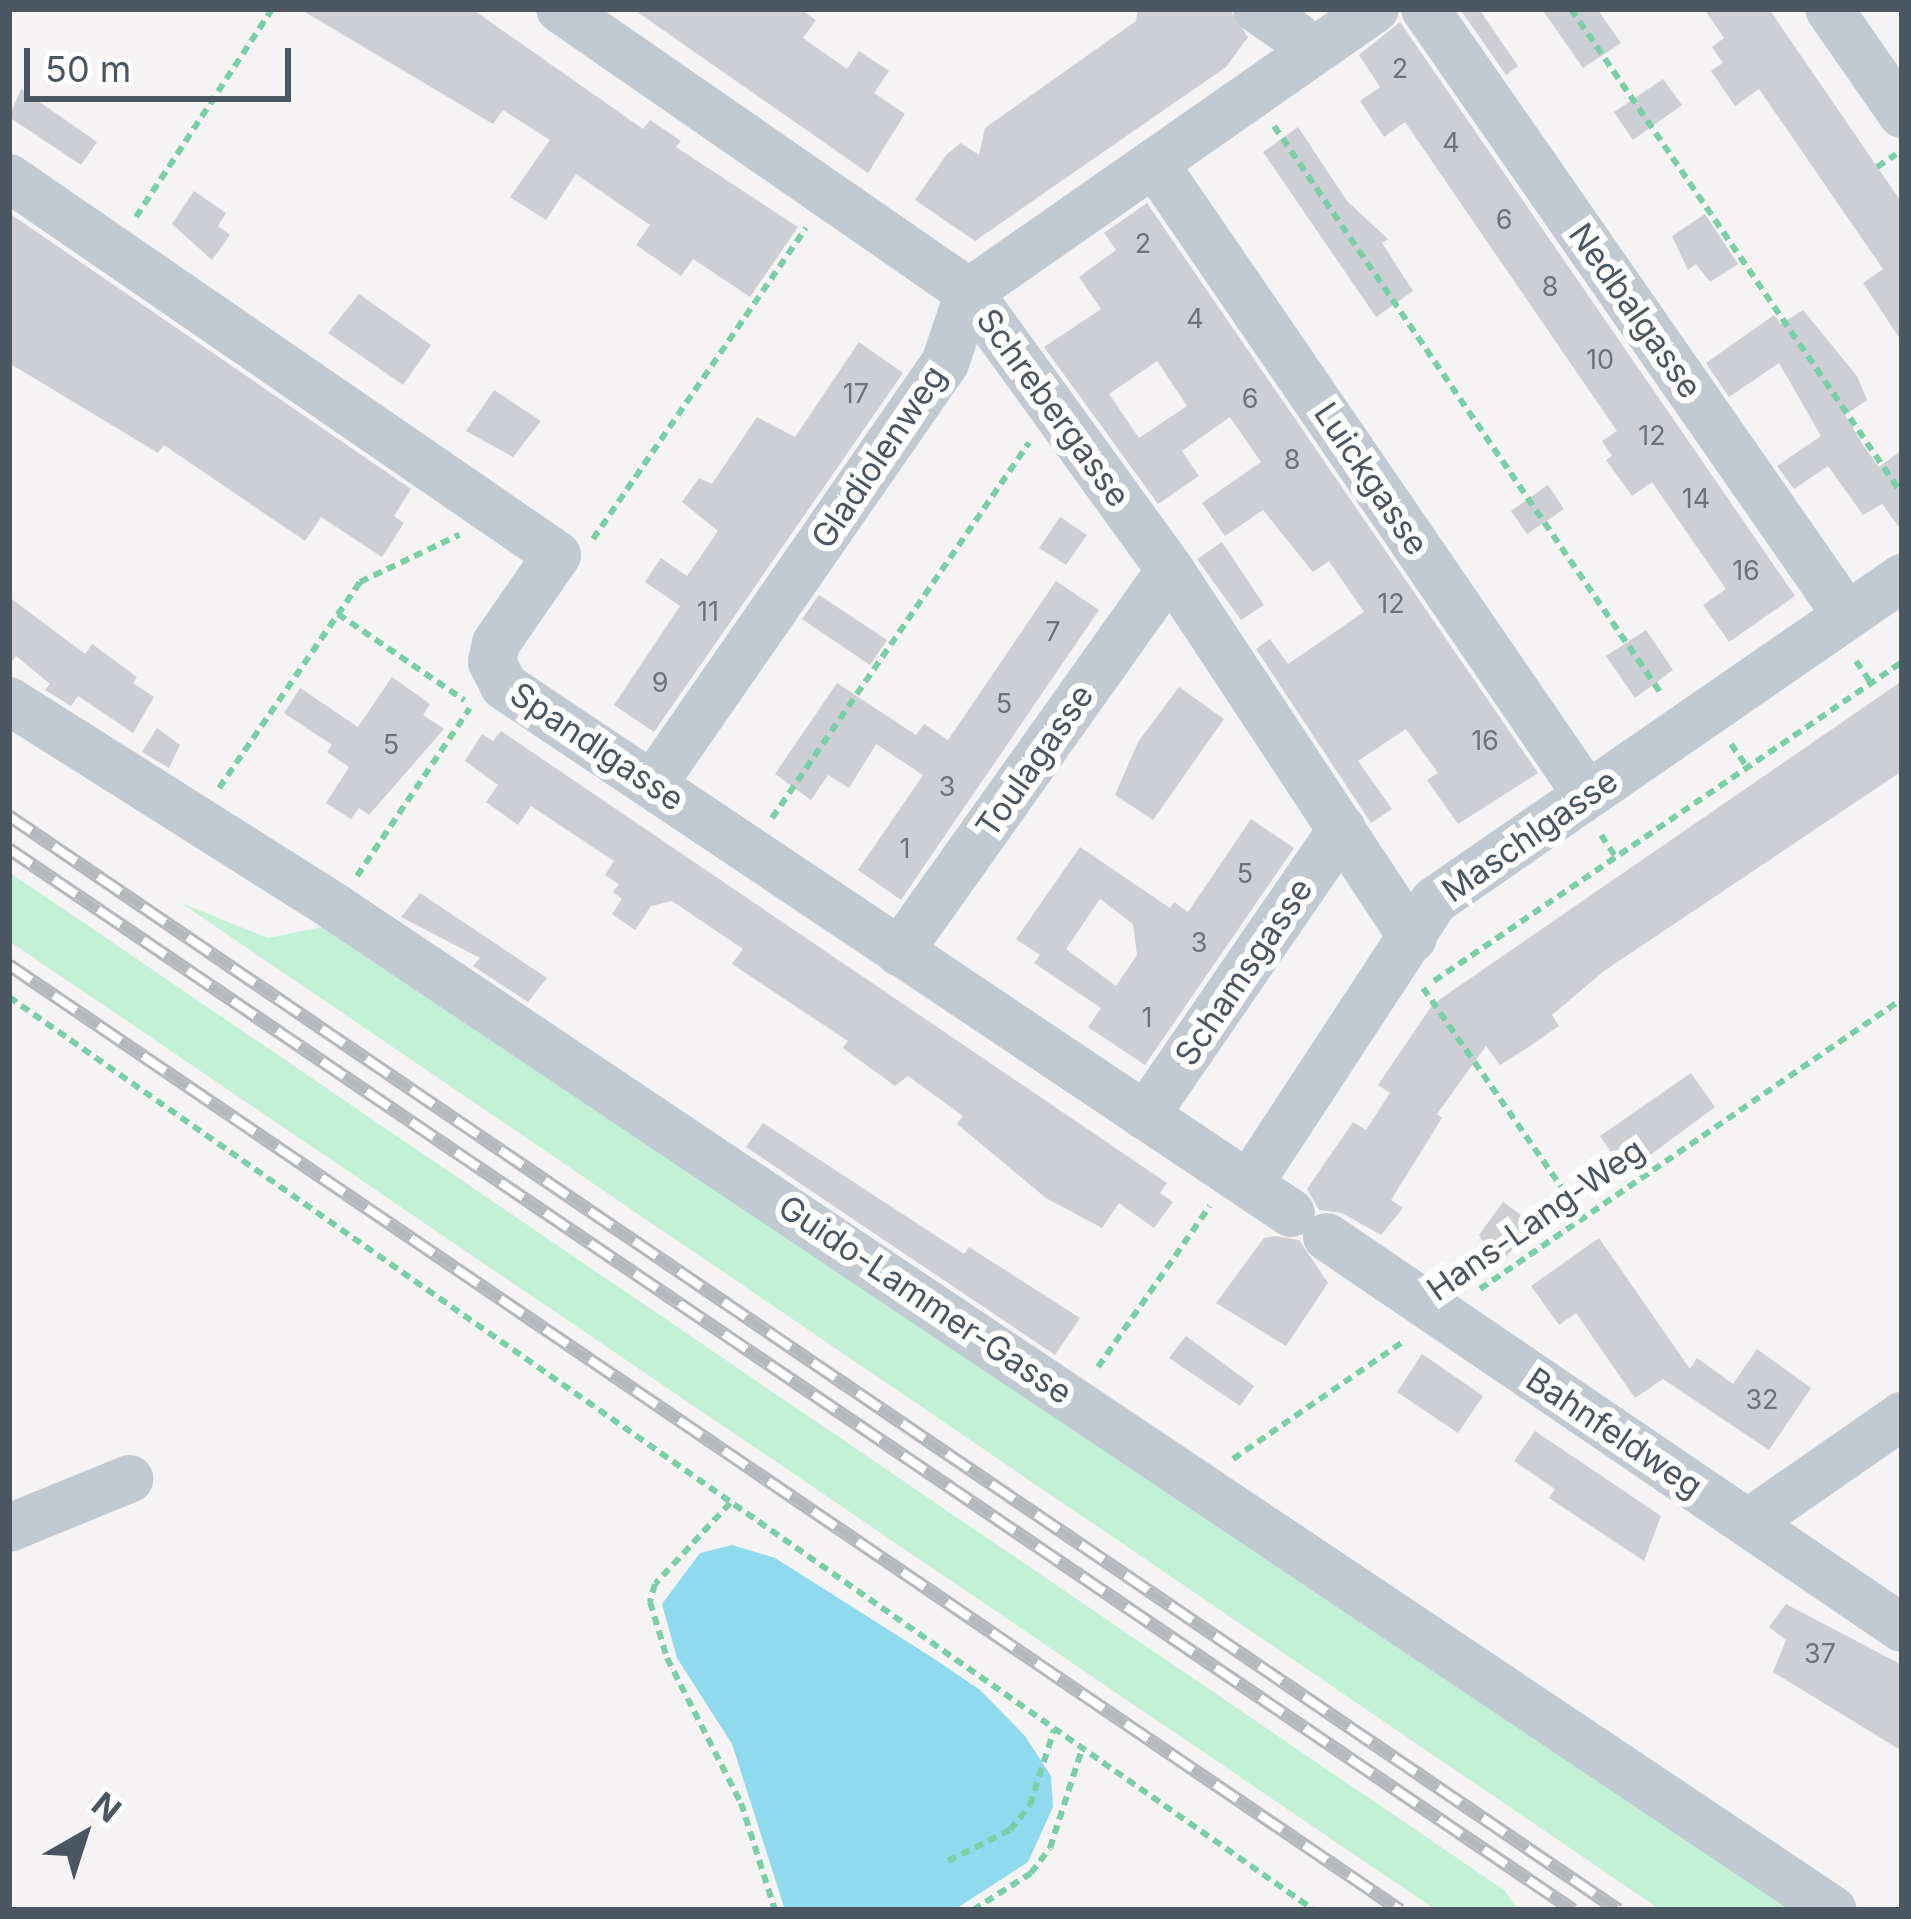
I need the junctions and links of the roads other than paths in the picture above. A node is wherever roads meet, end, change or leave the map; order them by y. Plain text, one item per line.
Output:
1 (560, 9) edge
2 (1375, 9) edge
3 (1425, 9) edge
4 (1829, 9) edge
5 (1900, 133) edge
6 (1154, 163) junction
7 (9, 178) edge
8 (969, 292) junction
9 (1170, 570) junction
10 (1902, 578) edge
11 (1846, 630) junction
12 (9, 701) edge
13 (653, 784) junction
14 (1588, 795) junction
15 (1342, 829) junction
16 (1413, 938) junction
17 (899, 952) junction
18 (1145, 1116) junction
19 (1241, 1179) junction
20 (1902, 1416) edge
21 (129, 1479) dead end
22 (1748, 1523) junction
23 (9, 1528) edge
24 (1902, 1628) edge
25 (1833, 1910) edge

1 - 8 street, Schrebergasse
2 - 6 street
3 - 11 street, Nedbalgasse
4 - 5 street
6 - 8 street
6 - 14 street, Luickgasse
7 - 13 street, Spandlgasse
8 - 9 street, Schrebergasse
8 - 13 street, Gladiolenweg
9 - 15 street, Schrebergasse
9 - 17 street, Toulagasse
10 - 11 street, Maschlgasse
11 - 14 street, Maschlgasse
12 - 25 street, Guido-Lammer-Gasse
13 - 17 street, Spandlgasse
14 - 16 street, Maschlgasse
15 - 16 street, Schrebergasse
15 - 18 street, Schamsgasse
16 - 19 street, Maschlgasse
17 - 18 street, Spandlgasse
18 - 19 street, Spandlgasse
19 - 22 street, Bahnfeldweg
20 - 22 street
21 - 23 street
22 - 24 street, Bahnfeldweg

